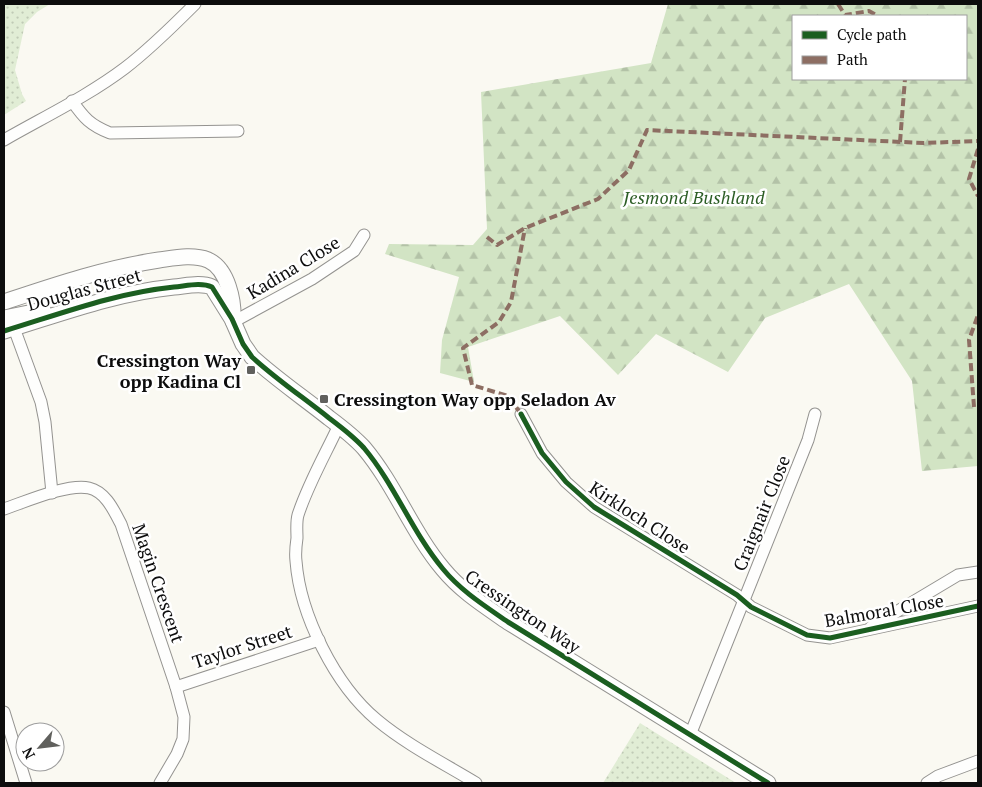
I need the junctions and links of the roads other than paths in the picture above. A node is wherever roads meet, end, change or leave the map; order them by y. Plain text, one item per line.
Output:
1 (195, 4) edge
2 (72, 101) junction
3 (238, 131) dead end
4 (4, 140) edge
5 (364, 235) dead end
6 (4, 302) edge
7 (233, 322) junction
8 (7, 326) edge
9 (521, 414) dead end
10 (815, 414) dead end
11 (339, 425) junction
12 (52, 492) junction
13 (4, 509) edge
14 (978, 572) edge
15 (744, 601) junction
16 (978, 606) edge
17 (868, 629) junction
18 (319, 640) junction
19 (176, 687) junction
20 (4, 712) edge
21 (690, 734) junction
22 (978, 761) edge
23 (26, 783) edge
24 (160, 783) edge
25 (476, 783) edge
26 (768, 783) edge
27 (926, 783) edge

1 - 2 street
2 - 3 street
2 - 4 street
5 - 7 street, Kadina Close
6 - 7 street, Douglas Street
7 - 8 street, Douglas Street
7 - 11 street, Cressington Way
8 - 12 street
9 - 15 street, Kirkloch Close
10 - 15 street, Craignair Close
11 - 18 street
11 - 21 street, Cressington Way
12 - 13 street, Magin Crescent
12 - 19 street, Magin Crescent
14 - 17 street, Balmoral Close
15 - 17 street, Balmoral Close
15 - 21 street, Craignair Close
16 - 17 street, Balmoral Close
18 - 19 street, Taylor Street
18 - 25 street
19 - 24 street, Magin Crescent
20 - 23 street
21 - 26 street, Cressington Way
22 - 27 street

